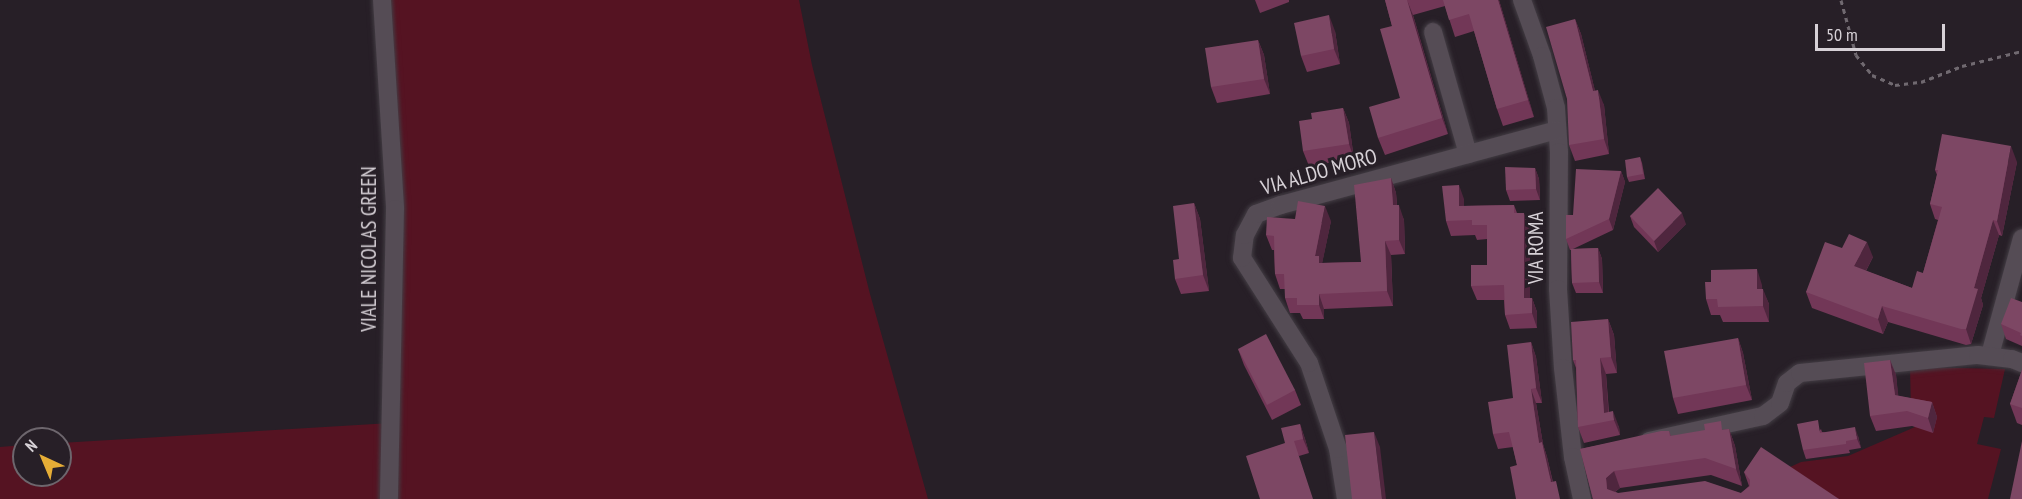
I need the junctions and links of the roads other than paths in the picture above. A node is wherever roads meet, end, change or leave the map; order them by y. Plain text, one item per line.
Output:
1 (382, 0) edge
2 (1522, 0) edge
3 (1432, 32) dead end
4 (1557, 130) junction
5 (1468, 154) junction
6 (2022, 238) edge
7 (1990, 355) junction
8 (2022, 363) edge
9 (1630, 445) edge
10 (1596, 452) edge
11 (1573, 457) junction
12 (389, 499) edge
13 (1346, 499) edge
14 (1582, 499) edge

1 - 12 street, VIALE NICOLAS GREEN
2 - 4 street, VIA ROMA
3 - 5 street
4 - 5 street, VIA ALDO MORO
4 - 11 street, VIA ROMA
5 - 13 street, VIA ALDO MORO
6 - 7 street
7 - 8 street
7 - 9 street
10 - 11 street
11 - 14 street, VIA ROMA

